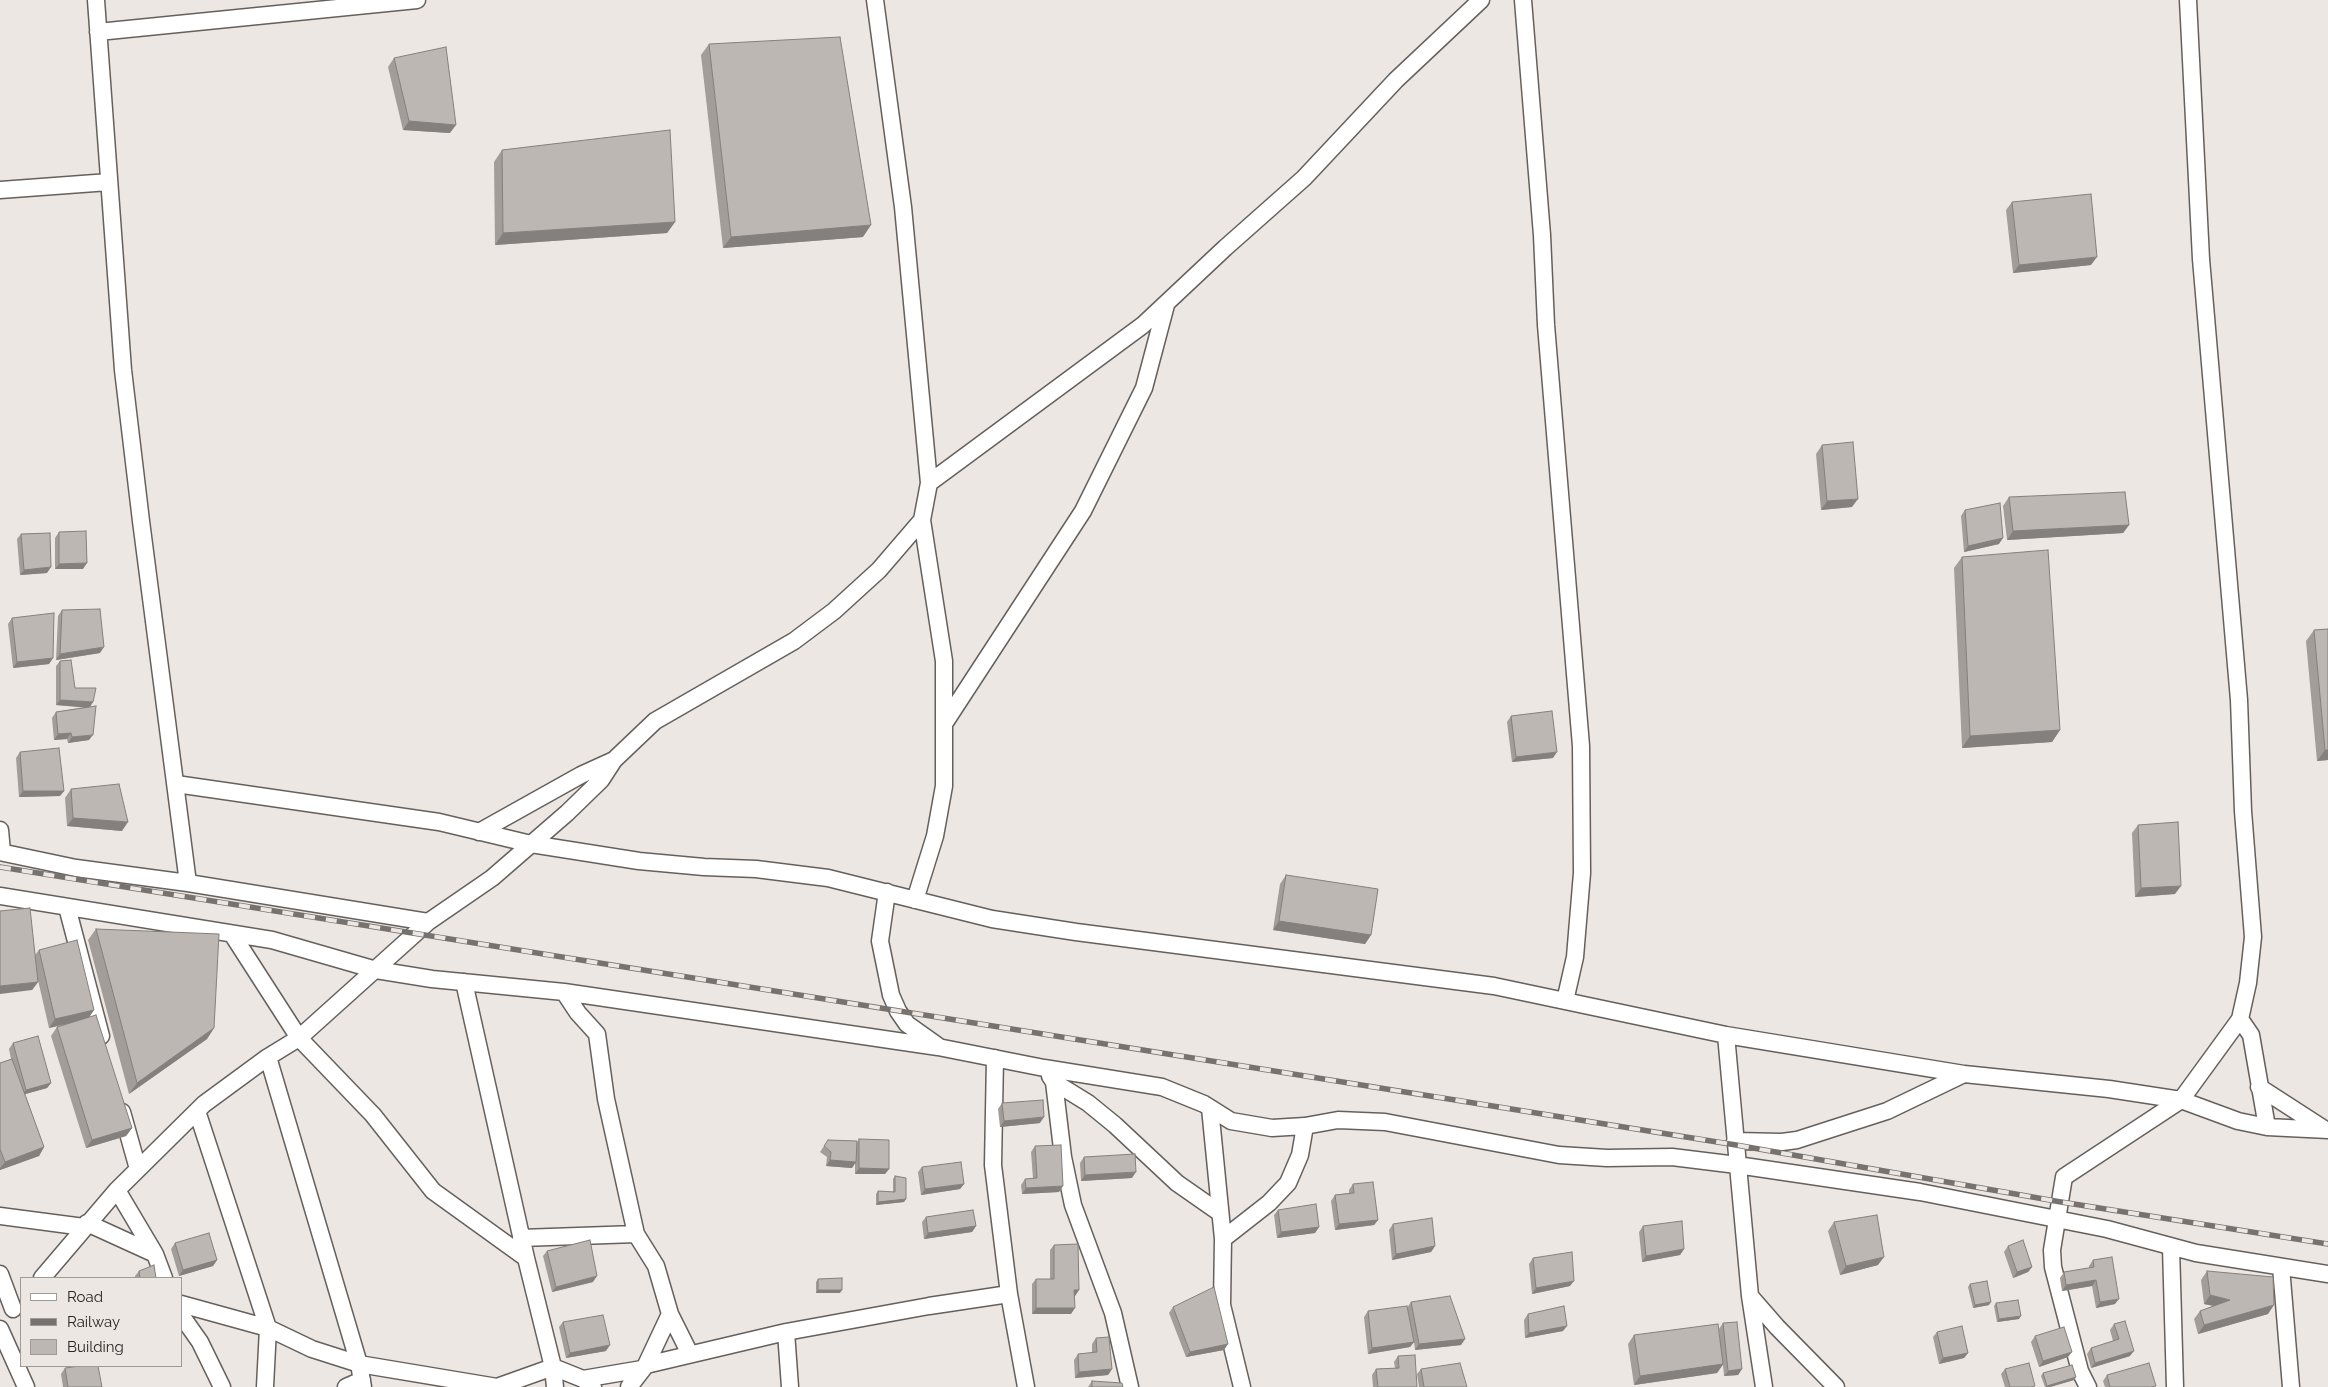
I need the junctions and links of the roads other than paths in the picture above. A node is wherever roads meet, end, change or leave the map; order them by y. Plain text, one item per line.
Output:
1 (96, 0) edge
2 (417, 0) edge
3 (875, 0) edge
4 (1481, 0) edge
5 (1523, 0) edge
6 (2188, 0) edge
7 (98, 32) junction
8 (109, 182) junction
9 (0, 190) edge
10 (1166, 305) junction
11 (929, 483) junction
12 (922, 520) junction
13 (944, 724) junction
14 (614, 760) junction
15 (176, 784) junction
16 (0, 830) edge
17 (480, 832) junction
18 (531, 844) junction
19 (1, 852) edge
20 (188, 883) junction
21 (887, 892) junction
22 (0, 896) edge
23 (915, 900) junction
24 (66, 908) junction
25 (428, 922) junction
26 (232, 934) junction
27 (376, 970) junction
28 (464, 982) junction
29 (564, 992) junction
30 (1565, 1001) junction
31 (2240, 1019) junction
32 (1726, 1035) junction
33 (299, 1038) junction
34 (105, 1047) edge
35 (938, 1047) junction
36 (268, 1057) junction
37 (996, 1058) junction
38 (1044, 1068) junction
39 (1964, 1074) junction
40 (1054, 1082) junction
41 (2259, 1087) junction
42 (117, 1094) edge
43 (2181, 1100) junction
44 (1210, 1108) junction
45 (196, 1111) junction
46 (1305, 1126) junction
47 (2266, 1127) junction
48 (2326, 1130) edge
49 (1736, 1141) junction
50 (1737, 1165) junction
51 (138, 1169) junction
52 (117, 1190) junction
53 (1220, 1212) junction
54 (0, 1216) edge
55 (2057, 1219) junction
56 (85, 1225) junction
57 (636, 1234) junction
58 (521, 1238) junction
59 (1223, 1239) junction
60 (2171, 1246) junction
61 (155, 1254) junction
62 (526, 1258) junction
63 (2281, 1267) junction
64 (0, 1274) edge
65 (2328, 1274) edge
66 (43, 1277) edge
67 (164, 1277) edge
68 (1009, 1294) junction
69 (1750, 1296) junction
70 (182, 1304) edge
71 (17, 1305) edge
72 (670, 1314) junction
73 (182, 1316) edge
74 (0, 1324) edge
75 (268, 1328) junction
76 (0, 1329) edge
77 (786, 1332) junction
78 (690, 1354) junction
79 (359, 1364) junction
80 (553, 1367) junction
81 (644, 1367) junction
82 (588, 1383) edge
83 (363, 1384) edge
84 (26, 1387) edge
85 (222, 1387) edge
86 (265, 1387) edge
87 (346, 1387) edge
88 (497, 1387) edge
89 (556, 1387) edge
90 (629, 1387) edge
91 (790, 1387) edge
92 (1026, 1387) edge
93 (1130, 1387) edge
94 (1242, 1387) edge
95 (1764, 1387) edge
96 (1836, 1387) edge
97 (2088, 1387) edge
98 (2174, 1387) edge
99 (2291, 1387) edge

1 - 7 street
2 - 7 street
3 - 11 street
4 - 10 street
5 - 30 street
6 - 31 street
7 - 8 street
8 - 9 street
8 - 15 street
10 - 11 street
10 - 13 street
11 - 12 street
12 - 13 street
12 - 14 street
13 - 23 street
14 - 17 street
14 - 18 street
15 - 17 street
15 - 20 street
16 - 19 street
17 - 18 street
18 - 21 street
18 - 25 street
19 - 20 street
20 - 25 street
21 - 23 street
21 - 35 street
22 - 24 street
23 - 30 street
24 - 26 street
24 - 34 street
25 - 27 street
26 - 27 street
26 - 33 street
27 - 28 street
27 - 33 street
28 - 29 street
28 - 58 street
29 - 35 street
29 - 57 street
30 - 32 street
31 - 41 street
31 - 43 street
32 - 39 street
32 - 49 street
33 - 36 street
33 - 62 street
35 - 37 street
36 - 45 street
36 - 79 street
37 - 38 street
37 - 68 street
38 - 40 street
38 - 44 street
39 - 43 street
39 - 49 street
40 - 53 street
40 - 93 street
41 - 47 street
41 - 48 street
42 - 51 street
43 - 47 street
43 - 55 street
44 - 46 street
44 - 53 street
45 - 51 street
45 - 75 street
46 - 50 street
46 - 59 street
47 - 48 street
49 - 50 street
50 - 55 street
50 - 69 street
51 - 52 street
52 - 56 street
52 - 61 street
53 - 59 street
54 - 56 street
55 - 60 street
55 - 97 street
56 - 61 street
56 - 66 street
57 - 58 street
57 - 72 street
58 - 62 street
59 - 94 street
60 - 63 street
60 - 98 street
61 - 67 street
62 - 80 street
63 - 65 street
63 - 99 street
64 - 71 street
68 - 77 street
68 - 92 street
69 - 95 street
69 - 96 street
70 - 75 street
71 - 74 street
72 - 78 street
72 - 81 street
73 - 85 street
75 - 79 street
75 - 86 street
76 - 84 street
77 - 78 street
77 - 91 street
78 - 81 street
79 - 83 street
79 - 88 street
80 - 82 street
80 - 88 street
80 - 89 street
81 - 82 street
81 - 90 street
83 - 87 street

